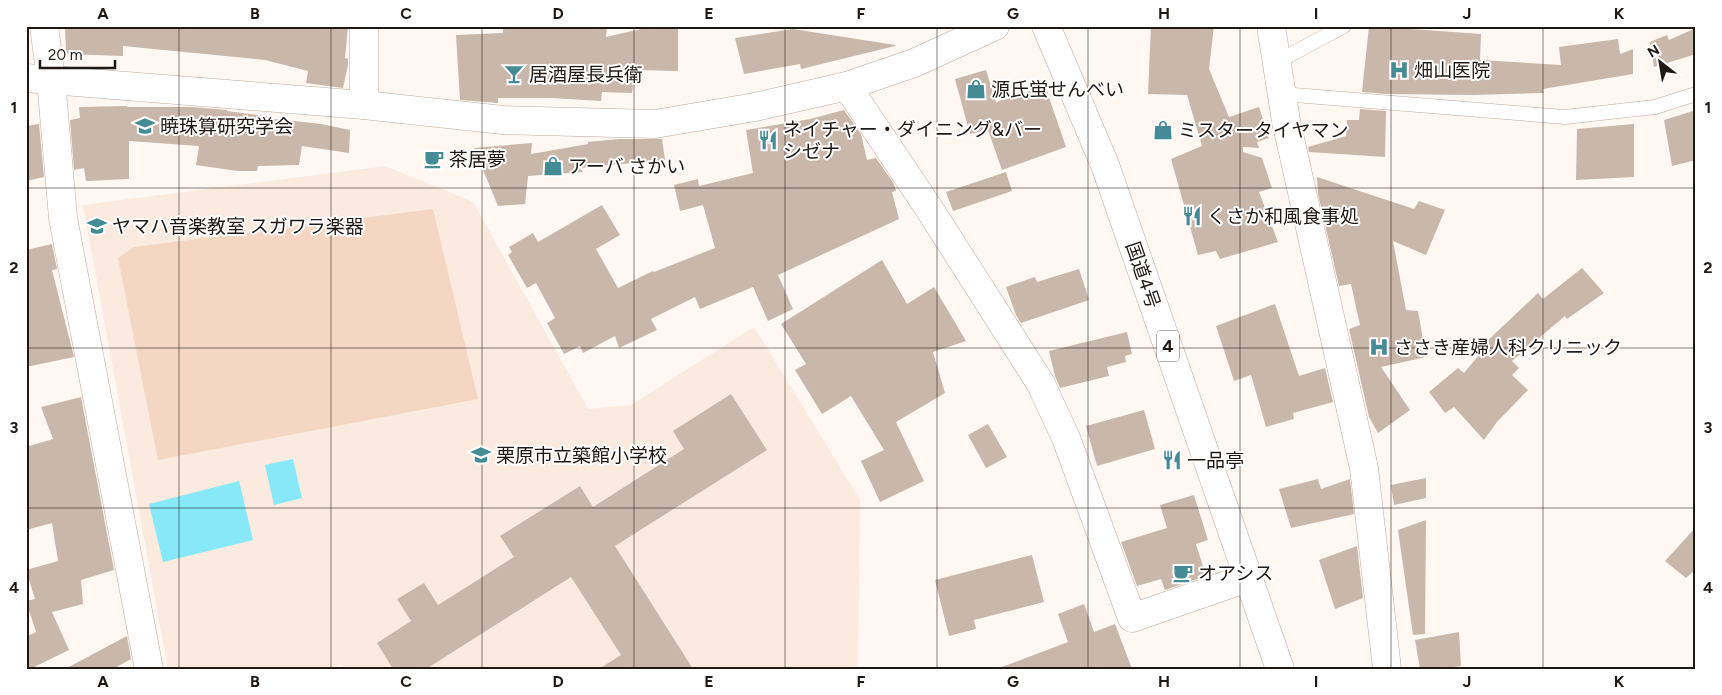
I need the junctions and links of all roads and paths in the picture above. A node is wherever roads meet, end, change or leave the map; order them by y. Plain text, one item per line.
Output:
1 (44, 26) edge
2 (364, 26) edge
3 (995, 26) edge
4 (1046, 26) edge
5 (1271, 26) edge
6 (1344, 26) edge
7 (1277, 62) junction
8 (39, 79) edge
9 (847, 86) junction
10 (1282, 94) junction
11 (1696, 94) edge
12 (364, 105) junction
13 (1250, 577) junction
14 (149, 669) edge
15 (1280, 669) edge
16 (1387, 669) edge

1 - 8 main road
2 - 12 main road
3 - 9 main road
4 - 13 main road, 国道4号 / 4
5 - 7 main road
6 - 7 lane
7 - 10 main road
8 - 12 main road
8 - 14 main road
9 - 12 main road
9 - 13 main road
10 - 11 lane
10 - 16 main road
13 - 15 main road, 国道4号 / 4

